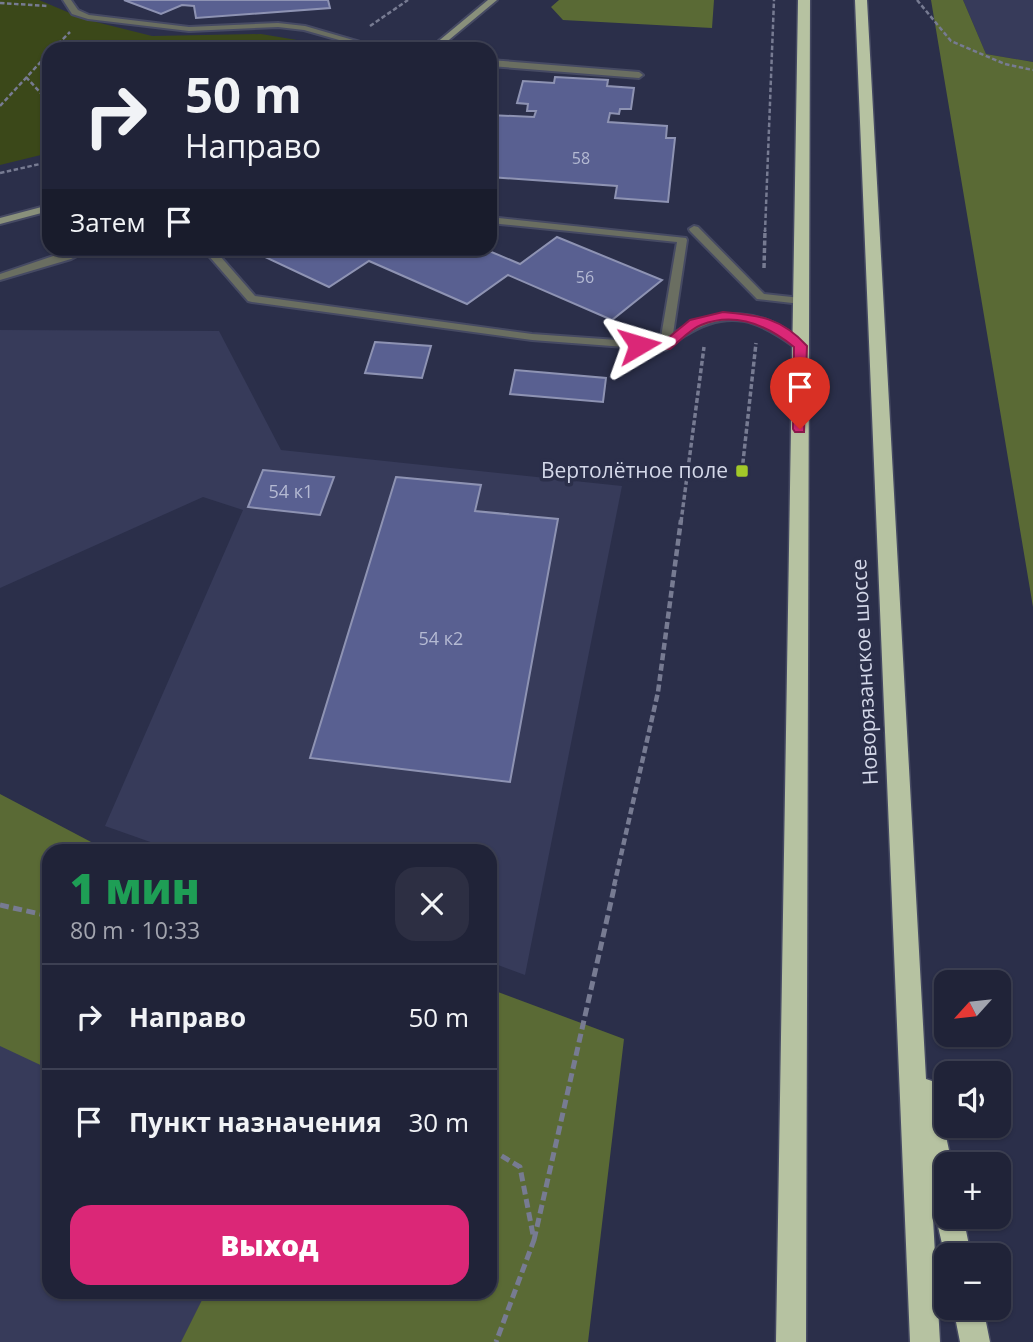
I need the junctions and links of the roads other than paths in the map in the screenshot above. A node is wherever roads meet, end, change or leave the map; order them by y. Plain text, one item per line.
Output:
1 (67, 0) edge
2 (492, 0) edge
3 (804, 0) edge
4 (861, 0) edge
5 (355, 42) edge
6 (441, 42) edge
7 (497, 64) edge
8 (639, 75) dead end
9 (42, 210) edge
10 (0, 221) edge
11 (497, 221) edge
12 (694, 229) dead end
13 (69, 256) edge
14 (215, 256) edge
15 (0, 277) edge
16 (801, 301) junction
17 (666, 344) junction
18 (800, 346) junction
19 (910, 1022) junction
20 (936, 1152) edge
21 (971, 1320) edge
22 (791, 1342) edge
23 (925, 1342) edge
24 (975, 1342) edge

1 - 5 lane
2 - 6 main road
3 - 16 highway
4 - 19 highway, Новорязанское шоссе
7 - 8 lane
9 - 10 main road
11 - 17 lane
12 - 16 lane
13 - 15 lane
14 - 17 lane
16 - 18 highway
17 - 18 lane
18 - 22 highway
19 - 20 highway
19 - 23 highway, Новорязанское шоссе
21 - 24 highway

